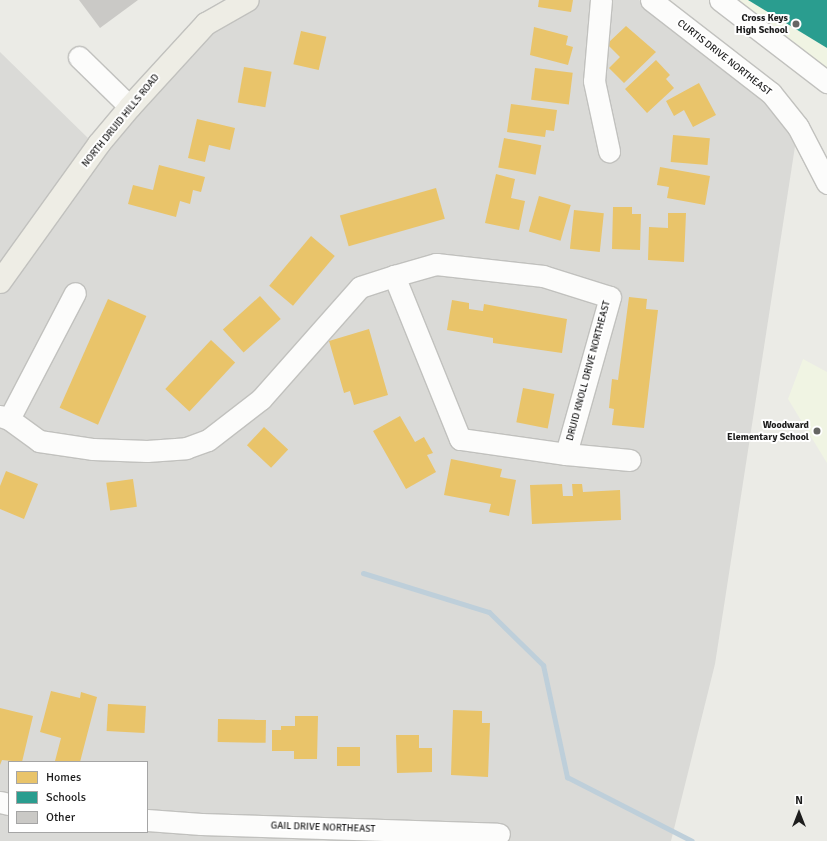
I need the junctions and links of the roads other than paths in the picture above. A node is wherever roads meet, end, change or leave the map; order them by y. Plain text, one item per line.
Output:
1 (248, 0) edge
2 (601, 0) edge
3 (651, 0) edge
4 (720, 0) edge
5 (79, 57) dead end
6 (827, 82) edge
7 (130, 107) junction
8 (609, 151) dead end
9 (827, 183) edge
10 (394, 276) junction
11 (0, 282) edge
12 (75, 293) dead end
13 (5, 418) edge
14 (566, 454) junction
15 (630, 460) dead end
16 (148, 820) edge
17 (499, 834) dead end

1 - 7 main road, NORTH DRUID HILLS ROAD
2 - 8 street
3 - 9 street, CURTIS DRIVE NORTHEAST
4 - 6 street
5 - 7 street
7 - 11 main road, NORTH DRUID HILLS ROAD
10 - 13 street, DRUID KNOLL DRIVE NORTHEAST
10 - 14 street, DRUID KNOLL DRIVE NORTHEAST
10 - 14 street, DRUID KNOLL DRIVE NORTHEAST
12 - 13 street
14 - 15 street
16 - 17 street, GAIL DRIVE NORTHEAST

